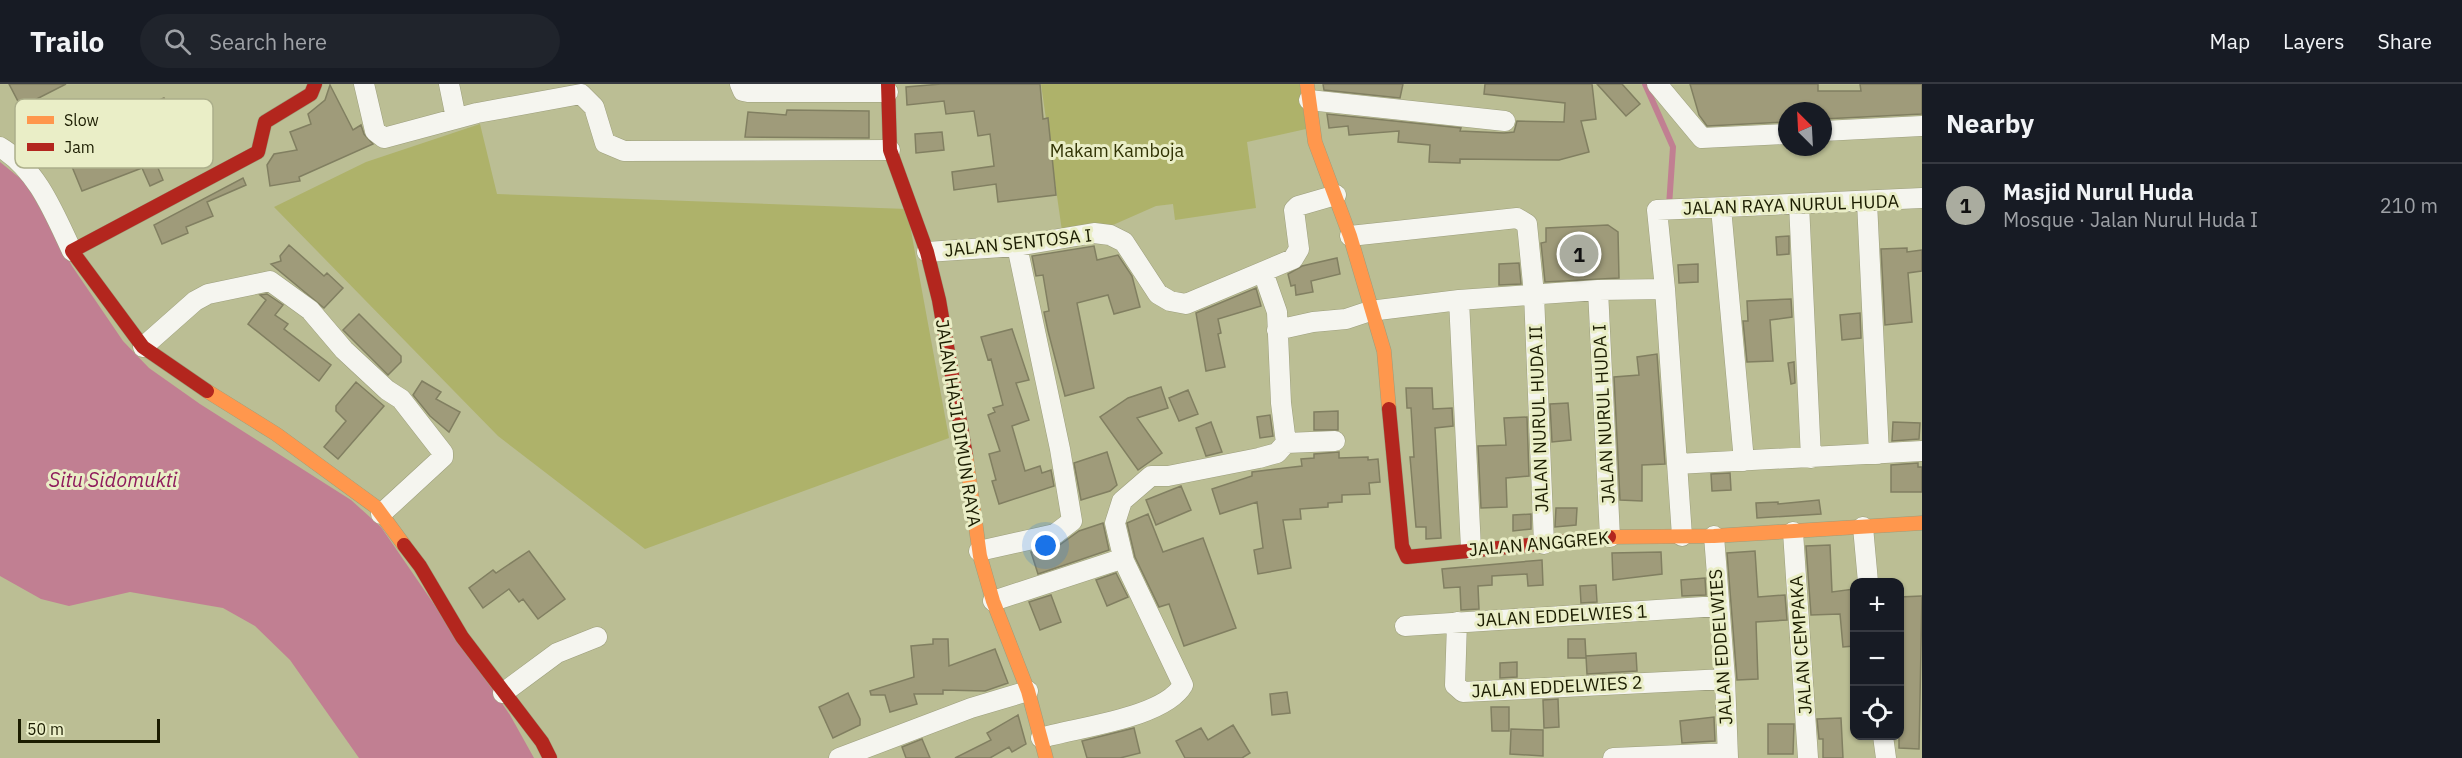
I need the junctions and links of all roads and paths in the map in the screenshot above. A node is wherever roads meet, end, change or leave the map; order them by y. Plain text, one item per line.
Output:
1 (315, 84) edge
2 (364, 84) edge
3 (449, 84) edge
4 (740, 84) edge
5 (1657, 84) edge
6 (888, 88) edge
7 (579, 89) edge
8 (536, 92) edge
9 (1308, 92) edge
10 (456, 118) junction
11 (1505, 122) dead end
12 (1922, 126) edge
13 (1832, 131) edge
14 (1778, 134) edge
15 (0, 147) edge
16 (890, 150) junction
17 (15, 155) edge
18 (26, 168) edge
19 (1336, 195) junction
20 (1922, 198) edge
21 (1868, 202) junction
22 (1799, 204) junction
23 (1721, 208) junction
24 (1350, 236) junction
25 (1017, 246) junction
26 (72, 251) junction
27 (927, 252) junction
28 (1263, 272) junction
29 (1665, 289) junction
30 (1599, 290) junction
31 (1534, 294) junction
32 (1459, 300) junction
33 (1359, 315) junction
34 (1277, 330) junction
35 (143, 347) junction
36 (1335, 441) dead end
37 (1286, 443) junction
38 (1922, 451) edge
39 (1879, 454) junction
40 (1811, 458) junction
41 (1744, 461) junction
42 (1677, 464) junction
43 (381, 514) junction
44 (1922, 523) edge
45 (1863, 527) junction
46 (1793, 532) junction
47 (1682, 536) junction
48 (1714, 536) junction
49 (1610, 537) junction
50 (1544, 544) junction
51 (1471, 549) junction
52 (979, 551) junction
53 (1124, 561) junction
54 (1868, 578) edge
55 (993, 600) junction
56 (1719, 606) junction
57 (1457, 622) junction
58 (1405, 626) dead end
59 (597, 637) dead end
60 (1725, 679) junction
61 (1028, 691) junction
62 (503, 693) junction
63 (1041, 738) junction
64 (1884, 740) edge
65 (1727, 755) edge
66 (550, 758) edge
67 (839, 758) edge
68 (1046, 758) edge
69 (1613, 758) edge
70 (1808, 758) edge
71 (1886, 758) edge

1 - 26 street
2 - 10 street
3 - 10 street
4 - 6 street
5 - 14 street
6 - 16 street, JALAN HAJI DIMUN RAYA
7 - 8 street
7 - 16 street
8 - 10 street
9 - 11 street
9 - 19 street
12 - 13 street
15 - 17 street
16 - 27 street, JALAN HAJI DIMUN RAYA
18 - 26 street
19 - 24 street
19 - 28 street, JALAN SENTOSA I
20 - 21 street, JALAN RAYA NURUL HUDA
21 - 22 street, JALAN RAYA NURUL HUDA
21 - 39 street
22 - 23 street, JALAN RAYA NURUL HUDA
22 - 40 street
23 - 29 street, JALAN RAYA NURUL HUDA
23 - 41 street
24 - 31 street, JALAN NURUL HUDA II
24 - 33 street
25 - 27 street, JALAN SENTOSA I
25 - 28 street, JALAN SENTOSA I
25 - 52 street
26 - 35 street
27 - 52 street, JALAN HAJI DIMUN RAYA
28 - 34 street
29 - 30 street
29 - 42 street
30 - 31 street
30 - 49 street, JALAN NURUL HUDA I
31 - 32 street
31 - 50 street, JALAN NURUL HUDA II
32 - 33 street
32 - 51 street
33 - 34 street
33 - 51 street, JALAN ANGGREK
34 - 37 street
35 - 43 street
35 - 43 street
36 - 37 street
37 - 53 street
38 - 39 street
39 - 40 street
40 - 41 street
41 - 42 street
42 - 47 street
43 - 62 street
44 - 45 street, JALAN ANGGREK
45 - 46 street, JALAN ANGGREK
45 - 54 street
46 - 48 street, JALAN ANGGREK
46 - 70 street, JALAN CEMPAKA
47 - 48 street, JALAN ANGGREK
47 - 49 street, JALAN ANGGREK
48 - 56 street, JALAN EDDELWIES
49 - 50 street, JALAN ANGGREK
50 - 51 street, JALAN ANGGREK
52 - 55 street, JALAN HAJI DIMUN RAYA
53 - 55 street
53 - 63 street
55 - 61 street, JALAN HAJI DIMUN RAYA
56 - 57 street, JALAN EDDELWIES 1
56 - 60 street, JALAN EDDELWIES
57 - 58 street, JALAN EDDELWIES 1
57 - 60 street, JALAN EDDELWIES 2
59 - 62 street
60 - 65 street, JALAN EDDELWIES
61 - 63 street, JALAN HAJI DIMUN RAYA
61 - 67 street
62 - 66 street
63 - 68 street, JALAN HAJI DIMUN RAYA
64 - 71 street
65 - 69 street

